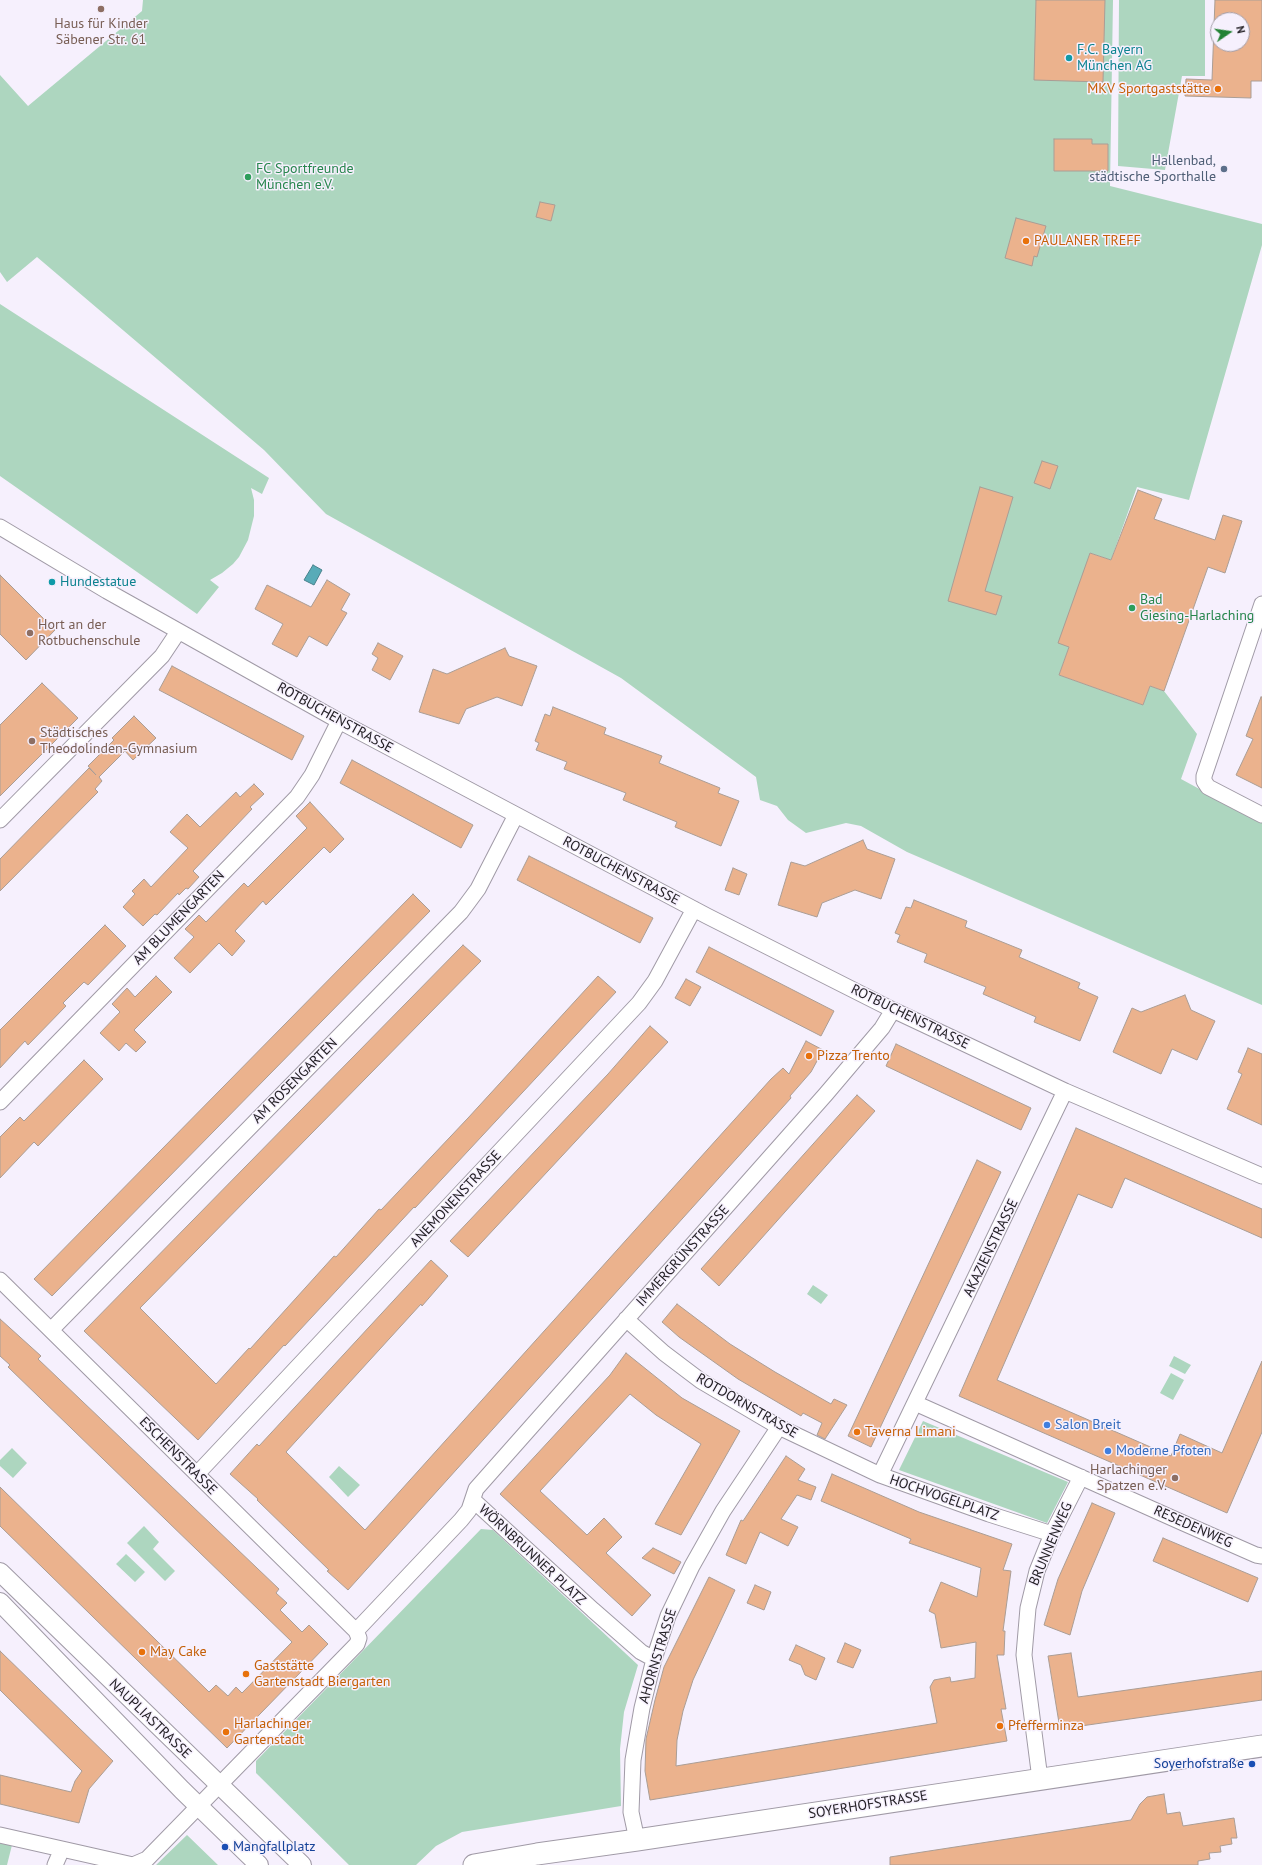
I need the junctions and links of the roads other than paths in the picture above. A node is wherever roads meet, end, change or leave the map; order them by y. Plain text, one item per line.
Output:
1 (0, 527) edge
2 (1262, 604) edge
3 (178, 632) junction
4 (339, 721) junction
5 (516, 815) junction
6 (1262, 815) edge
7 (0, 820) edge
8 (694, 909) junction
9 (893, 1010) junction
10 (1065, 1092) junction
11 (0, 1102) edge
12 (1262, 1176) edge
13 (0, 1280) edge
14 (626, 1319) junction
15 (51, 1330) junction
16 (915, 1403) junction
17 (779, 1426) junction
18 (197, 1474) junction
19 (880, 1475) junction
20 (1081, 1477) junction
21 (473, 1500) junction
22 (1052, 1534) junction
23 (1262, 1556) edge
24 (0, 1572) edge
25 (0, 1602) edge
26 (356, 1631) junction
27 (654, 1659) junction
28 (1262, 1746) edge
29 (1040, 1779) junction
30 (219, 1786) junction
31 (198, 1806) junction
32 (0, 1834) edge
33 (637, 1840) junction
34 (62, 1849) junction
35 (55, 1865) edge
36 (133, 1865) edge
37 (259, 1865) edge
38 (302, 1865) edge
39 (474, 1865) edge

1 - 3 street, ROTBUCHENSTRASSE
2 - 6 street
3 - 4 street, ROTBUCHENSTRASSE
3 - 7 street
4 - 5 street, ROTBUCHENSTRASSE
4 - 11 street, AM BLUMENGARTEN
5 - 8 street, ROTBUCHENSTRASSE
5 - 15 street, AM ROSENGARTEN
8 - 9 street, ROTBUCHENSTRASSE
8 - 18 street, ANEMONENSTRASSE
9 - 10 street, ROTBUCHENSTRASSE
9 - 14 street, IMMERGRÜNSTRASSE
10 - 12 street, ROTBUCHENSTRASSE
10 - 16 street, AKAZIENSTRASSE
13 - 15 street, ESCHENSTRASSE
14 - 17 street, ROTDORNSTRASSE
14 - 21 street, IMMERGRÜNSTRASSE
15 - 18 street, ESCHENSTRASSE
16 - 19 street, HOCHVOGELPLATZ
16 - 20 street
17 - 19 street, ROTDORNSTRASSE
17 - 27 street, AHORNSTRASSE
18 - 26 street, ESCHENSTRASSE
19 - 22 street, HOCHVOGELPLATZ
20 - 22 street, BRUNNENWEG
20 - 23 street, RESEDENWEG
21 - 26 street, WÖRNBRUNNER PLATZ
21 - 27 street, WÖRNBRUNNER PLATZ
22 - 29 street, BRUNNENWEG
24 - 30 street, NAUPLIASTRASSE
25 - 31 street, NAUPLIASTRASSE
26 - 30 street
27 - 33 street, AHORNSTRASSE
28 - 29 main road, SOYERHOFSTRASSE
29 - 33 main road, SOYERHOFSTRASSE
30 - 31 street
30 - 38 street, NAUPLIASTRASSE
31 - 36 street
31 - 37 street, NAUPLIASTRASSE
32 - 34 street
33 - 39 main road, SOYERHOFSTRASSE
34 - 35 street
34 - 36 street

